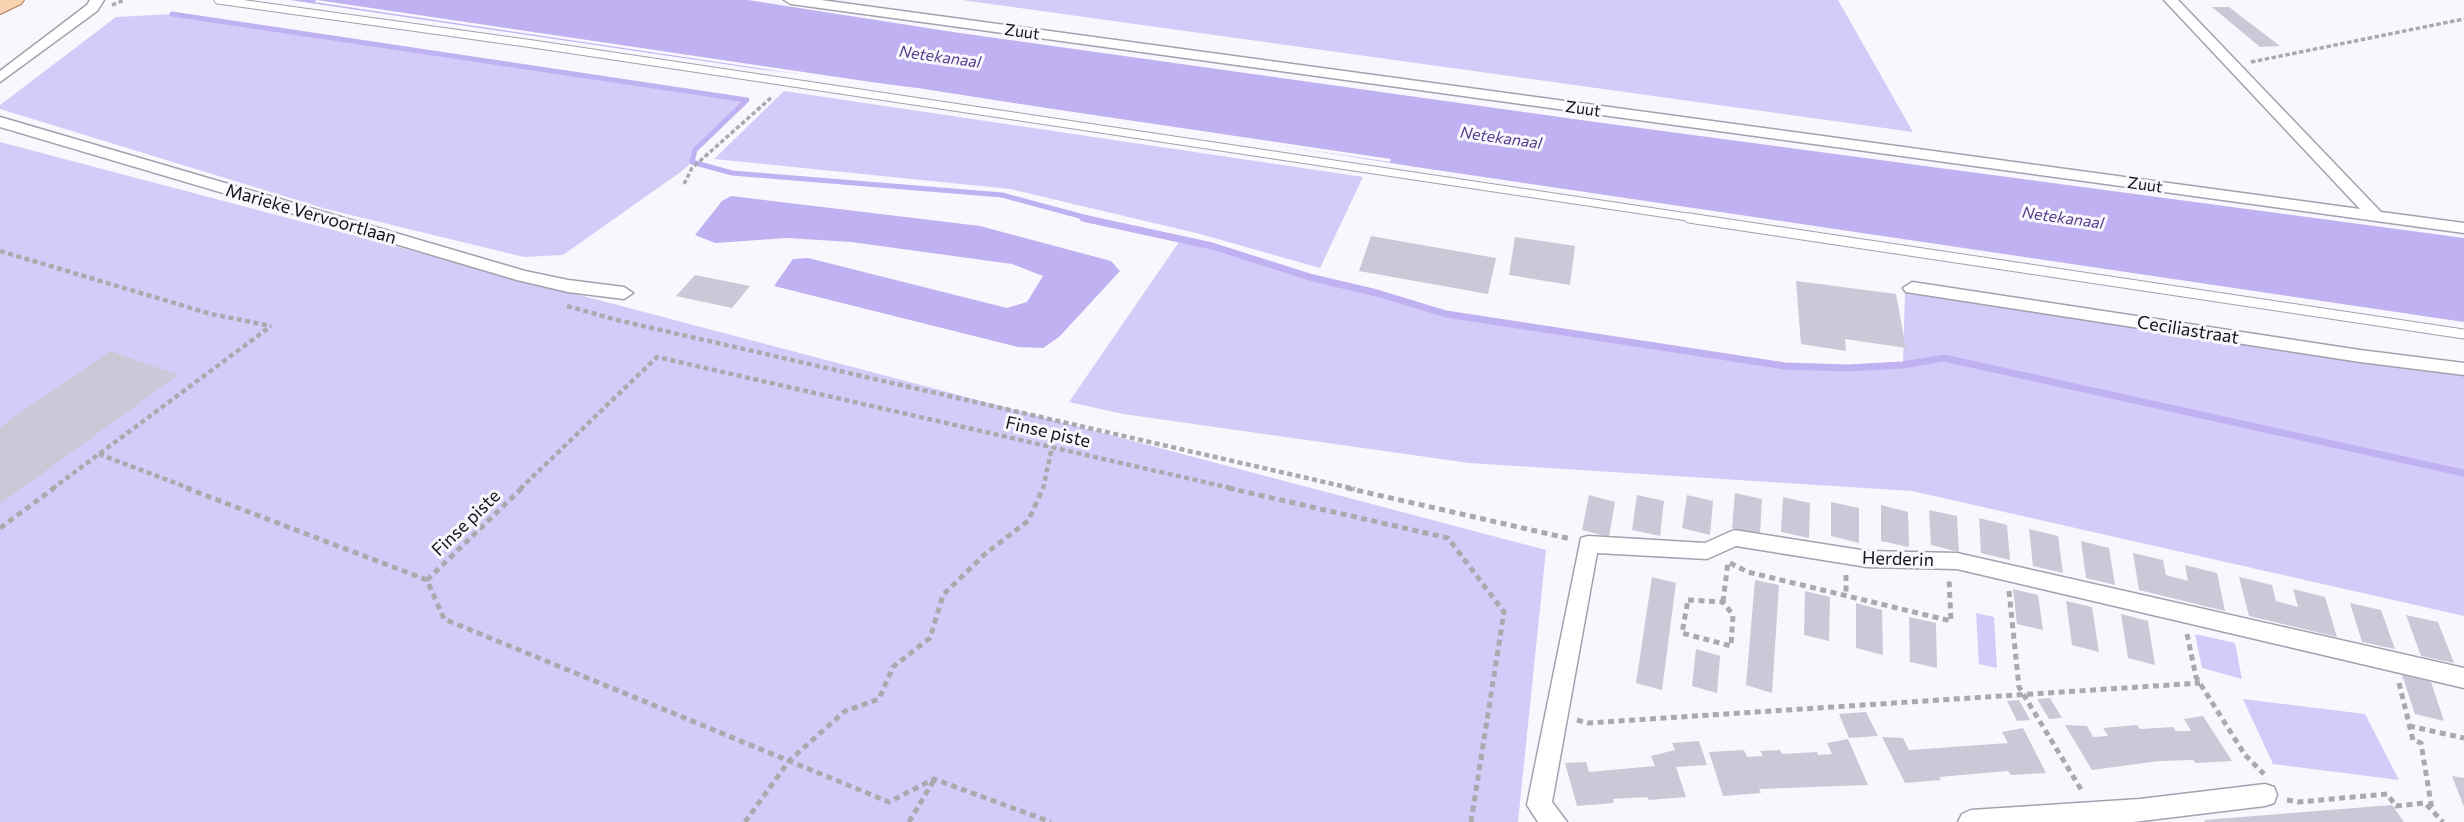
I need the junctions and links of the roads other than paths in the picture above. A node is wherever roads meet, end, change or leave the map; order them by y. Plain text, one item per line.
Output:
1 (13, 0) edge
2 (218, 0) edge
3 (791, 0) edge
4 (2171, 0) edge
5 (104, 3) edge
6 (0, 8) edge
7 (0, 78) edge
8 (0, 122) edge
9 (2376, 216) junction
10 (2464, 228) edge
11 (1912, 288) dead end
12 (624, 293) dead end
13 (2464, 334) edge
14 (2464, 369) edge
15 (2464, 678) edge
16 (2264, 795) road end
17 (1547, 814) edge
18 (2144, 816) edge
19 (1971, 822) edge

1 - 6 main road
2 - 13 lane
3 - 9 street, Zuut
4 - 9 street
5 - 7 street
8 - 12 street, Marieke Vervoortlaan
9 - 10 street, Zuut
11 - 14 street, Ceciliastraat
15 - 17 street, Herderin
16 - 18 street
18 - 19 street

